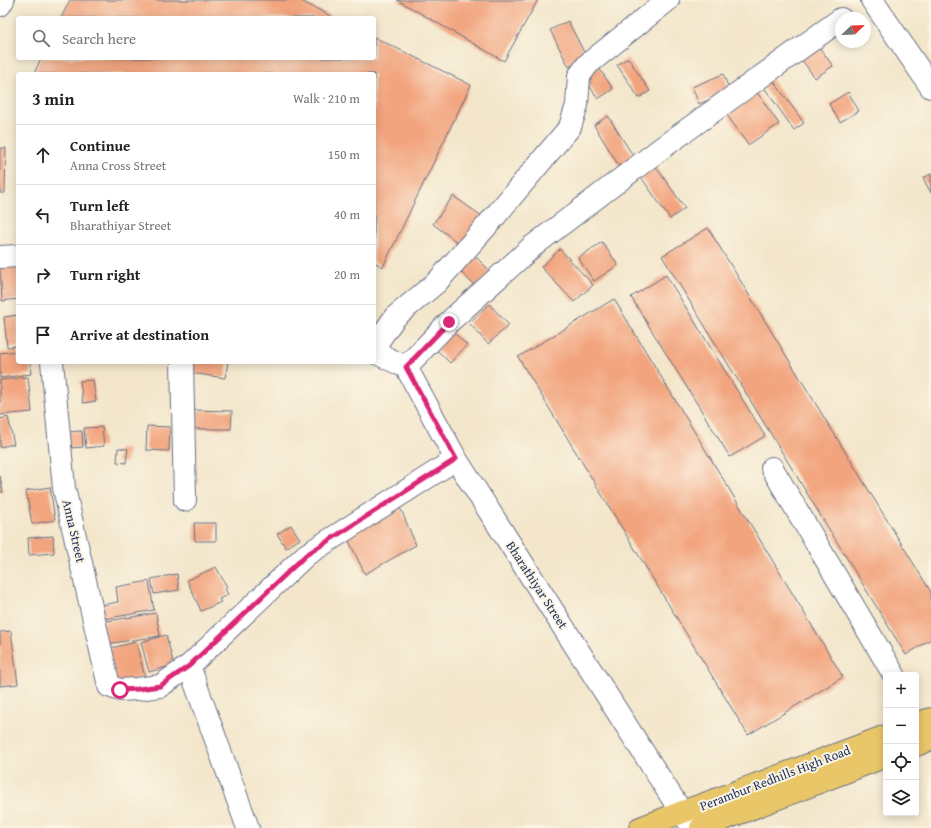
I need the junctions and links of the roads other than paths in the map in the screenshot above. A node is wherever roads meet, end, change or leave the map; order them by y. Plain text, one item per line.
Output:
1 (3, 0) edge
2 (668, 0) edge
3 (868, 0) edge
4 (872, 0) edge
5 (0, 5) edge
6 (852, 12) edge
7 (835, 24) edge
8 (931, 87) edge
9 (16, 256) edge
10 (0, 257) edge
11 (376, 344) edge
12 (376, 353) edge
13 (52, 364) edge
14 (182, 364) edge
15 (406, 367) junction
16 (456, 459) junction
17 (772, 468) dead end
18 (185, 500) dead end
19 (189, 666) junction
20 (892, 672) edge
21 (931, 719) edge
22 (919, 723) edge
23 (883, 737) edge
24 (931, 739) edge
25 (919, 743) edge
26 (883, 757) edge
27 (688, 821) edge
28 (248, 828) edge
29 (640, 828) edge
30 (701, 828) edge

1 - 5 street
2 - 11 street
3 - 6 street
4 - 8 street
7 - 15 street
9 - 10 street
12 - 15 street
13 - 19 street, Anna Street
14 - 18 street
15 - 16 street, Bharathiyar Street
16 - 19 street
16 - 27 street, Bharathiyar Street
17 - 20 street
19 - 28 street
21 - 22 main road
23 - 27 main road, Perambur Redhills High Road
24 - 25 main road
26 - 30 main road, Perambur Redhills High Road
27 - 29 main road, Perambur Redhills High Road

